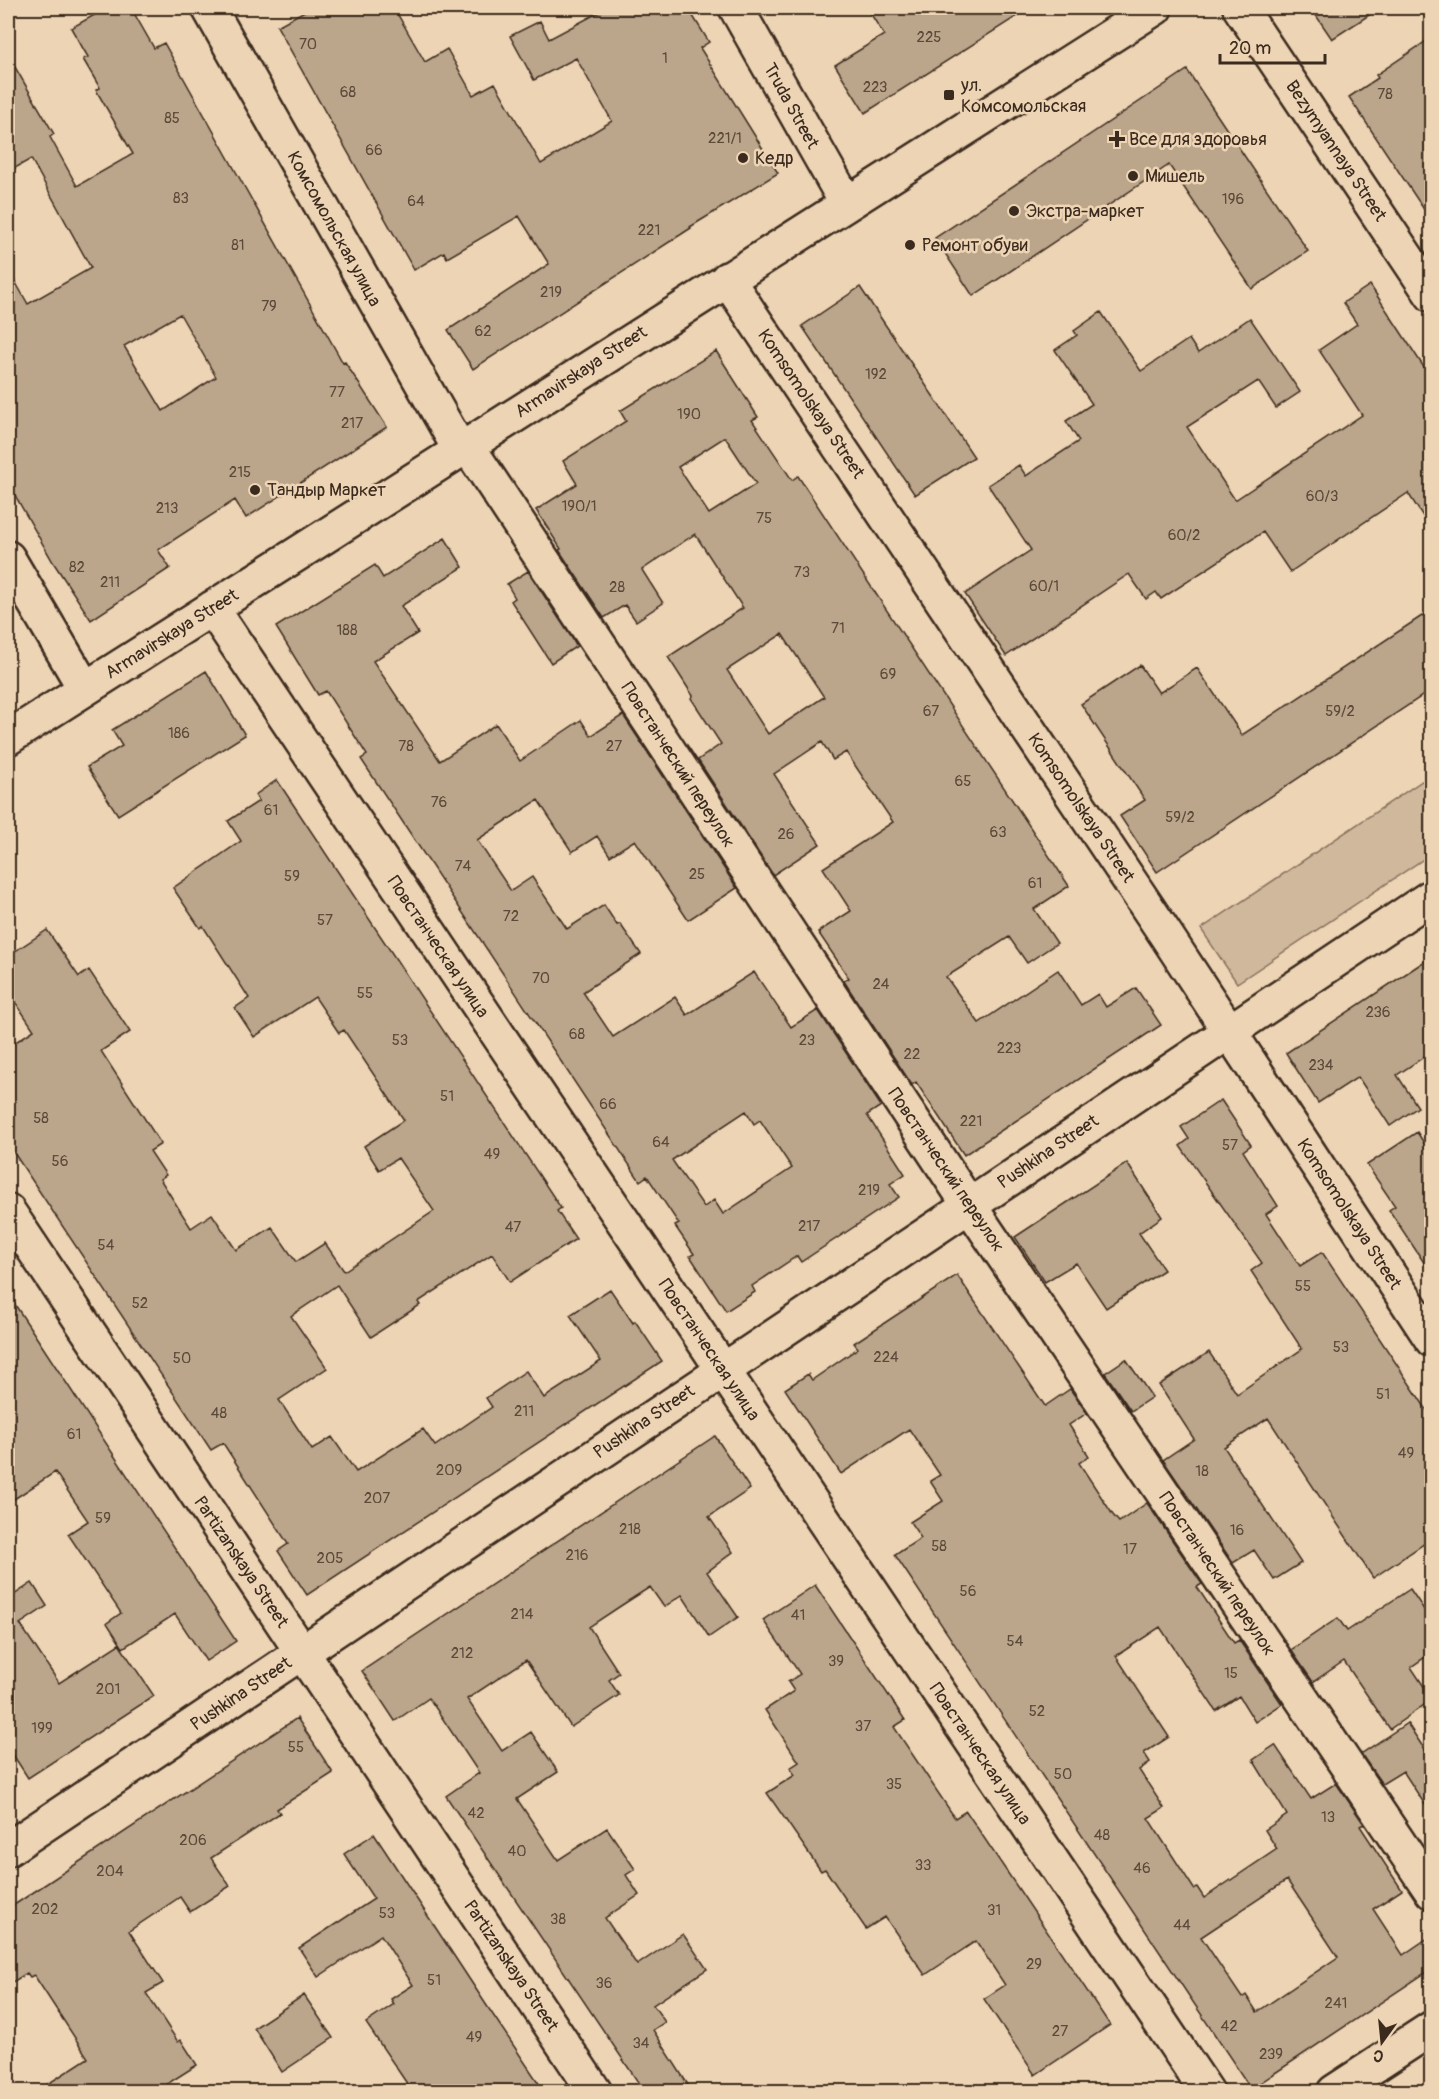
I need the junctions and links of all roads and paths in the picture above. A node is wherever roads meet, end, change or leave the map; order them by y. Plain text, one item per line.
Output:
1 (209, 8) edge
2 (736, 8) edge
3 (1155, 8) edge
4 (1240, 8) edge
5 (847, 204) junction
6 (727, 279) junction
7 (1431, 295) edge
8 (463, 448) junction
9 (8, 558) edge
10 (212, 608) junction
11 (85, 689) junction
12 (8, 738) edge
13 (1431, 896) edge
14 (1230, 1031) junction
15 (969, 1205) junction
16 (8, 1211) edge
17 (1431, 1340) edge
18 (722, 1370) junction
19 (302, 1653) junction
20 (8, 1849) edge
21 (1431, 1892) edge
22 (1431, 2028) edge
23 (596, 2091) edge
24 (1207, 2091) edge
25 (1334, 2091) edge

1 - 8 street, Комсомольская улица
2 - 5 street, Truda Street
3 - 5 street, Armavirskaya Street
4 - 7 street, Bezymyannaya Street
5 - 6 street, Armavirskaya Street
6 - 8 street, Armavirskaya Street
6 - 14 street, Komsomolskaya Street
8 - 10 street, Armavirskaya Street
8 - 15 street, Повстанческий переулок
9 - 11 street
10 - 11 street, Armavirskaya Street
10 - 18 street, Повстанческая улица
11 - 12 street, Armavirskaya Street
13 - 14 street, Pushkina Street
14 - 15 street, Pushkina Street
14 - 17 street, Komsomolskaya Street
15 - 18 street, Pushkina Street
15 - 21 street, Повстанческий переулок
16 - 19 street, Partizanskaya Street
18 - 19 street, Pushkina Street
18 - 24 street, Повстанческая улица
19 - 20 street, Pushkina Street
19 - 23 street, Partizanskaya Street
22 - 25 street

